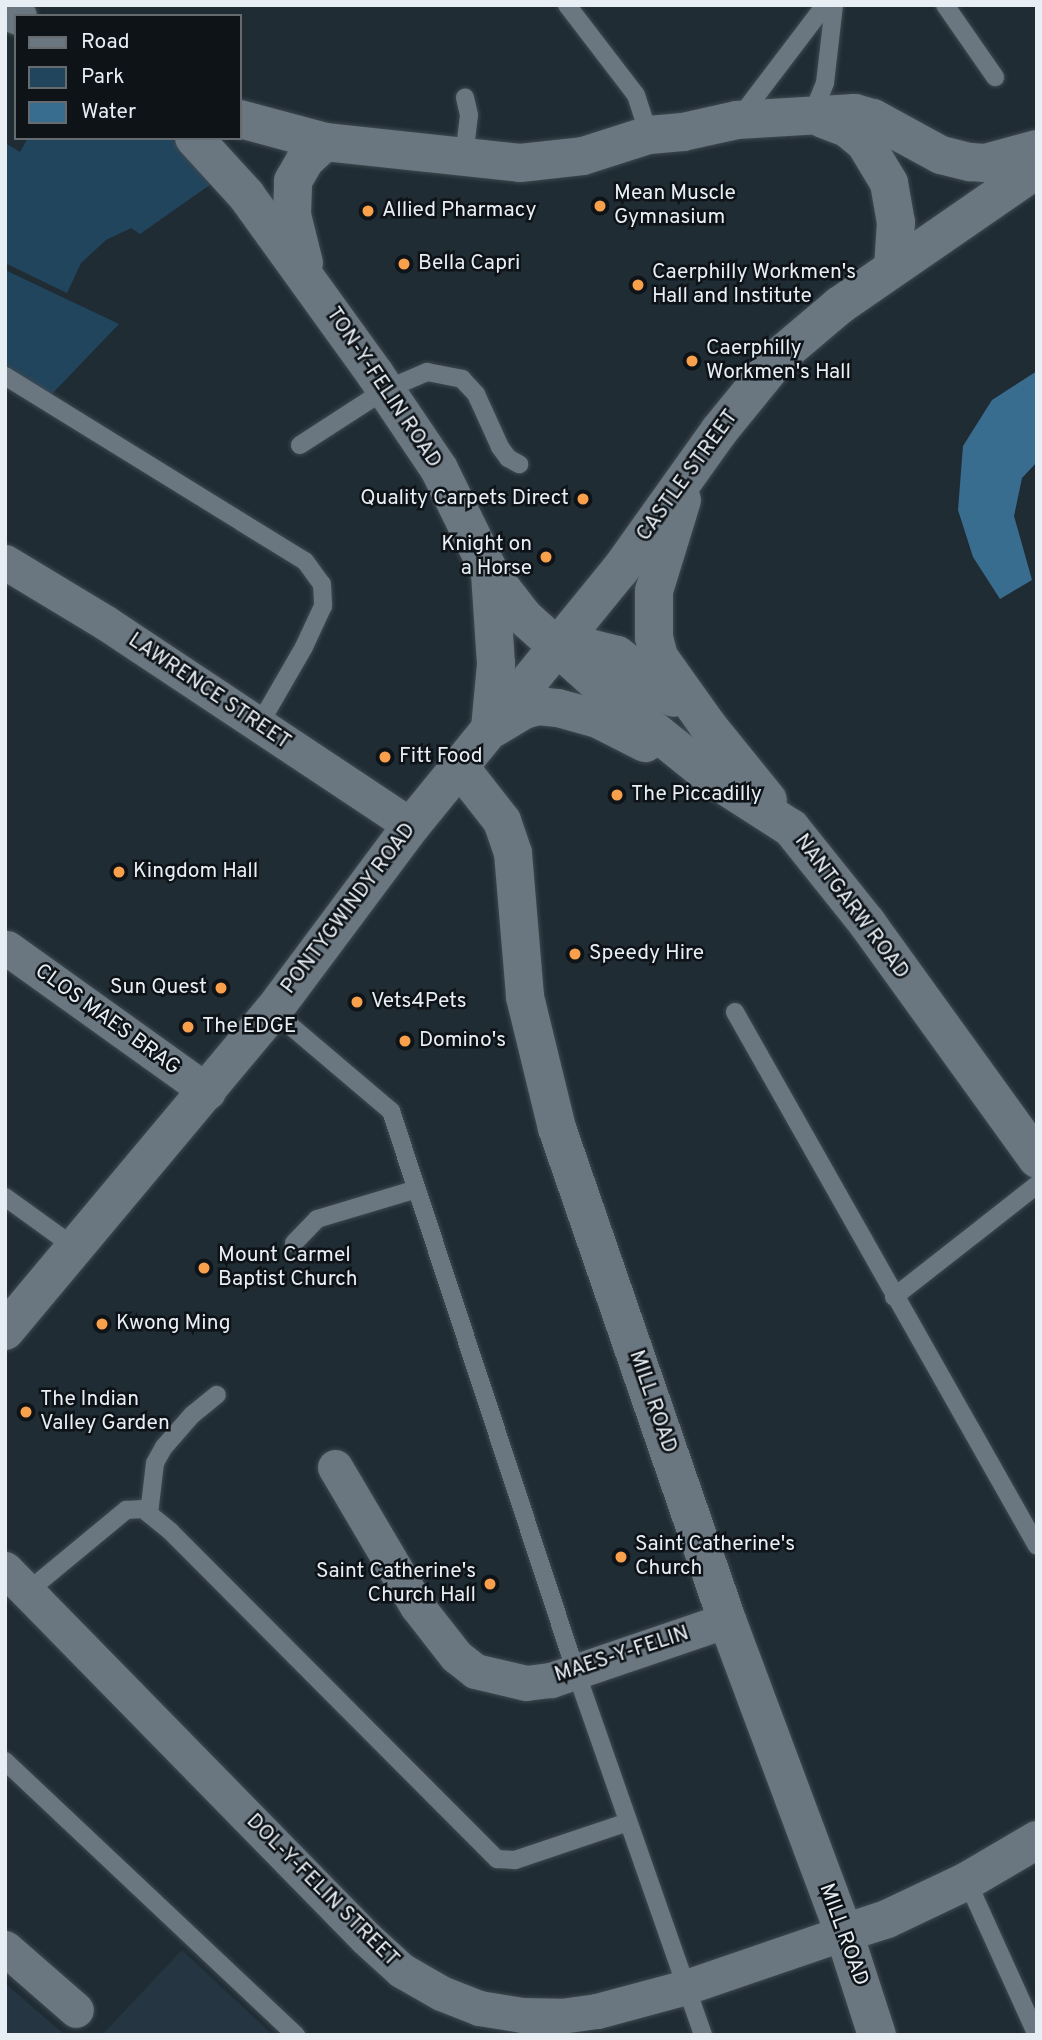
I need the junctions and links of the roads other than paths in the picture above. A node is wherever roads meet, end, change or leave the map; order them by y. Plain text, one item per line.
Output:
1 (567, 5) edge
2 (825, 5) edge
3 (834, 5) edge
4 (945, 5) edge
5 (995, 77) dead end
6 (465, 97) dead end
7 (812, 115) junction
8 (242, 120) edge
9 (737, 120) junction
10 (649, 135) junction
11 (196, 140) edge
12 (325, 142) junction
13 (1037, 149) edge
14 (464, 157) junction
15 (1037, 169) edge
16 (893, 267) junction
17 (307, 276) junction
18 (5, 376) edge
19 (385, 390) junction
20 (300, 445) dead end
21 (519, 464) dead end
22 (690, 471) junction
23 (5, 562) edge
24 (490, 573) junction
25 (555, 647) junction
26 (259, 724) junction
27 (708, 726) junction
28 (489, 730) junction
29 (459, 766) junction
30 (713, 778) junction
31 (411, 826) junction
32 (791, 828) junction
33 (7, 948) dead end
34 (273, 1011) junction
35 (735, 1012) dead end
36 (208, 1092) junction
37 (1037, 1159) edge
38 (1037, 1185) edge
39 (417, 1189) junction
40 (5, 1197) edge
41 (294, 1243) dead end
42 (77, 1249) junction
43 (894, 1297) junction
44 (5, 1331) edge
45 (217, 1395) dead end
46 (335, 1466) dead end
47 (149, 1514) junction
48 (1037, 1546) edge
49 (13, 1584) edge
50 (727, 1620) junction
51 (576, 1672) junction
52 (5, 1761) edge
53 (628, 1822) junction
54 (1037, 1840) edge
55 (967, 1881) junction
56 (844, 1933) junction
57 (5, 1948) edge
58 (685, 1987) junction
59 (76, 2010) dead end
60 (296, 2035) edge
61 (703, 2035) edge
62 (877, 2035) edge
63 (1037, 2035) edge

1 - 10 lane
2 - 9 lane
3 - 7 lane
4 - 5 lane
6 - 14 lane
7 - 9 main road
7 - 13 main road
7 - 16 main road
8 - 12 main road
9 - 10 main road
10 - 14 main road
11 - 17 main road, TON-Y-FELIN ROAD
12 - 14 main road
12 - 17 main road
15 - 16 main road, CASTLE STREET
16 - 22 main road, CASTLE STREET
17 - 19 main road, TON-Y-FELIN ROAD
18 - 26 lane
19 - 20 lane
19 - 21 lane
19 - 24 main road, TON-Y-FELIN ROAD
22 - 25 main road, CASTLE STREET
22 - 27 main road
23 - 26 street, LAWRENCE STREET
24 - 25 main road, TON-Y-FELIN ROAD
24 - 28 main road
25 - 27 main road
25 - 28 main road, PONTYGWINDY ROAD
25 - 30 main road, NANTGARW ROAD
26 - 31 street, LAWRENCE STREET
27 - 32 main road
28 - 29 main road, PONTYGWINDY ROAD
28 - 30 main road
29 - 31 main road, PONTYGWINDY ROAD
29 - 50 main road, MILL ROAD
30 - 32 main road, NANTGARW ROAD
31 - 34 main road, PONTYGWINDY ROAD
32 - 37 main road, NANTGARW ROAD
33 - 36 street, CLOS MAES BRAG
34 - 36 main road, PONTYGWINDY ROAD
34 - 39 lane
35 - 43 lane
36 - 42 main road, PONTYGWINDY ROAD
38 - 43 lane
39 - 41 lane
39 - 51 lane
40 - 42 lane
42 - 44 main road, PONTYGWINDY ROAD
43 - 48 lane
45 - 47 lane
46 - 51 street, MAES-Y-FELIN
47 - 49 lane
47 - 53 lane
49 - 58 street, DOL-Y-FELIN STREET
50 - 51 street, MAES-Y-FELIN
50 - 56 main road, MILL ROAD
51 - 53 lane
52 - 60 lane
53 - 58 lane
54 - 55 main road
55 - 56 main road
55 - 63 lane
56 - 58 street, DOL-Y-FELIN STREET
56 - 62 main road, MILL ROAD
57 - 59 street
58 - 61 lane

